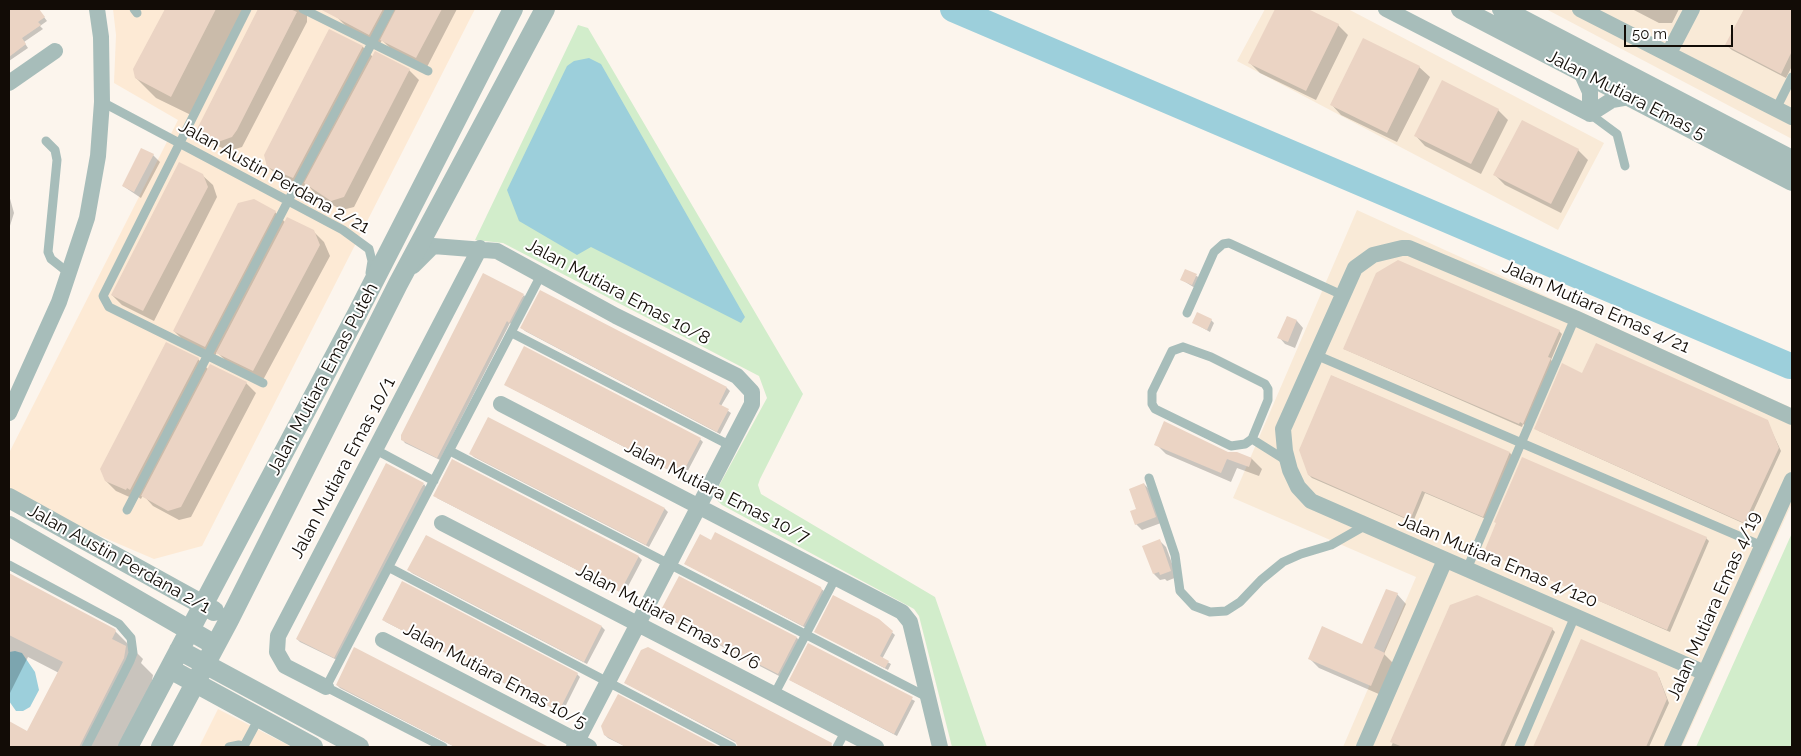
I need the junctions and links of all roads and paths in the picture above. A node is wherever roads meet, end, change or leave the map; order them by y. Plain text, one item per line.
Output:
1 (97, 9) edge
2 (247, 9) edge
3 (303, 9) edge
4 (390, 9) edge
5 (513, 9) edge
6 (545, 9) edge
7 (1386, 9) edge
8 (1461, 9) edge
9 (1502, 9) edge
10 (1580, 9) edge
11 (1692, 9) edge
12 (372, 43) junction
13 (55, 51) dead end
14 (1670, 53) junction
15 (428, 71) dead end
16 (1581, 72) junction
17 (1792, 77) edge
18 (9, 83) edge
19 (1629, 97) junction
20 (102, 102) junction
21 (1776, 109) junction
22 (1590, 114) junction
23 (1792, 117) edge
24 (46, 141) dead end
25 (179, 142) junction
26 (1792, 160) edge
27 (1625, 166) dead end
28 (1792, 181) edge
29 (288, 201) junction
30 (480, 248) junction
31 (70, 275) junction
32 (541, 275) junction
33 (398, 284) junction
34 (1342, 294) junction
35 (1188, 313) dead end
36 (357, 314) junction
37 (1575, 318) junction
38 (512, 333) junction
39 (1316, 355) junction
40 (207, 356) junction
41 (263, 383) dead end
42 (501, 404) dead end
43 (9, 413) edge
44 (1792, 417) edge
45 (1252, 439) junction
46 (1521, 441) junction
47 (731, 446) junction
48 (376, 450) junction
49 (450, 451) junction
50 (1288, 465) junction
51 (1149, 478) dead end
52 (1792, 480) edge
53 (434, 481) junction
54 (9, 498) edge
55 (700, 506) junction
56 (127, 510) dead end
57 (442, 523) dead end
58 (1366, 525) junction
59 (9, 526) edge
60 (1762, 546) junction
61 (1445, 560) junction
62 (227, 561) junction
63 (670, 564) junction
64 (9, 565) edge
65 (390, 568) junction
66 (1466, 569) junction
67 (836, 577) junction
68 (171, 587) junction
69 (204, 605) junction
70 (161, 614) junction
71 (1575, 616) junction
72 (228, 620) junction
73 (639, 623) junction
74 (190, 631) junction
75 (805, 635) junction
76 (383, 640) dead end
77 (215, 645) junction
78 (179, 650) junction
79 (205, 665) junction
80 (170, 669) junction
81 (1705, 672) junction
82 (229, 678) junction
83 (195, 683) junction
84 (607, 683) junction
85 (326, 687) junction
86 (774, 695) junction
87 (218, 696) junction
88 (928, 697) junction
89 (259, 718) junction
90 (173, 724) junction
91 (297, 732) edge
92 (845, 732) junction
93 (334, 742) edge
94 (580, 745) edge
95 (86, 747) edge
96 (128, 747) edge
97 (161, 747) edge
98 (229, 747) edge
99 (245, 747) edge
100 (313, 747) edge
101 (359, 747) edge
102 (443, 747) edge
103 (732, 747) edge
104 (837, 747) edge
105 (876, 747) edge
106 (940, 747) edge
107 (1364, 747) edge
108 (1519, 747) edge
109 (1672, 747) edge

1 - 20 street
2 - 25 lane
3 - 12 lane
4 - 12 lane
5 - 36 street, Jalan Mutiara Emas Puteh
6 - 33 street, Jalan Mutiara Emas Puteh
7 - 22 street, Jalan Mutiara Emas 5
8 - 16 street, Jalan Mutiara Emas 5
9 - 26 street, Jalan Mutiara Emas 5
10 - 14 street
11 - 14 street
12 - 15 lane
12 - 29 lane
13 - 18 street
14 - 21 street
16 - 19 street, Jalan Mutiara Emas 5
16 - 22 street
17 - 21 lane
19 - 22 street
19 - 28 street, Jalan Mutiara Emas 5
20 - 25 lane, Jalan Austin Perdana 2/21
20 - 31 street
21 - 23 street
22 - 27 lane, Jalan Mutiara Emas 5
24 - 31 lane
25 - 29 lane, Jalan Austin Perdana 2/21
25 - 40 lane
29 - 36 lane, Jalan Austin Perdana 2/21
29 - 40 lane
30 - 32 street, Jalan Mutiara Emas 10/8
30 - 33 street, Jalan Mutiara Emas 10/8
30 - 48 street, Jalan Mutiara Emas 10/1
31 - 43 street
32 - 38 lane
32 - 47 street, Jalan Mutiara Emas 10/8
33 - 72 street, Jalan Mutiara Emas Puteh
34 - 35 lane
34 - 37 street, Jalan Mutiara Emas 4/21
34 - 39 street
36 - 62 street, Jalan Mutiara Emas Puteh
37 - 44 street, Jalan Mutiara Emas 4/21
37 - 46 lane
38 - 47 lane
38 - 49 lane
39 - 46 lane
39 - 50 street
40 - 41 lane
40 - 56 lane
42 - 55 street, Jalan Mutiara Emas 10/7
45 - 45 lane
45 - 50 lane
46 - 60 lane
46 - 66 lane
47 - 55 street
48 - 53 lane
48 - 85 street, Jalan Mutiara Emas 10/1
49 - 53 lane
49 - 63 lane
50 - 58 street, Jalan Mutiara Emas 4/120
51 - 58 lane
52 - 60 street, Jalan Mutiara Emas 4/19
53 - 65 lane
54 - 68 street, Jalan Austin Perdana 2/1
55 - 63 street
55 - 67 street, Jalan Mutiara Emas 10/7
57 - 73 street, Jalan Mutiara Emas 10/6
58 - 61 street, Jalan Mutiara Emas 4/120
59 - 70 street, Jalan Austin Perdana 2/1
60 - 81 street, Jalan Mutiara Emas 4/19
61 - 66 street, Jalan Mutiara Emas 4/120
61 - 107 street
62 - 68 street
62 - 69 street, Jalan Mutiara Emas Puteh
63 - 73 street
63 - 75 lane
64 - 95 lane
65 - 84 lane
65 - 85 lane
66 - 71 street, Jalan Mutiara Emas 4/120
67 - 75 lane
67 - 88 street, Jalan Mutiara Emas 10/7
68 - 69 street, Jalan Austin Perdana 2/1
69 - 72 street, Jalan Austin Perdana 2/1
69 - 74 street, Jalan Mutiara Emas Puteh
70 - 74 street, Jalan Austin Perdana 2/1
70 - 78 street
71 - 81 street, Jalan Mutiara Emas 4/120
71 - 108 lane
72 - 77 street, Jalan Mutiara Emas Puteh
72 - 82 street
73 - 84 street
73 - 86 street, Jalan Mutiara Emas 10/6
74 - 77 street, Jalan Austin Perdana 2/1
74 - 78 street, Jalan Mutiara Emas Puteh
75 - 86 lane
75 - 88 lane
76 - 94 street, Jalan Mutiara Emas 10/5
77 - 79 street, Jalan Mutiara Emas Puteh
78 - 79 street
78 - 80 street, Jalan Mutiara Emas Puteh
79 - 82 street
79 - 83 street, Jalan Mutiara Emas Puteh
80 - 83 street
80 - 96 street, Jalan Mutiara Emas Puteh
81 - 109 street, Jalan Mutiara Emas 4/19
82 - 91 street
83 - 87 street
83 - 90 street, Jalan Mutiara Emas Puteh
84 - 94 street
84 - 103 lane
85 - 102 lane
86 - 92 street, Jalan Mutiara Emas 10/6
87 - 89 street
87 - 90 street
88 - 106 street
89 - 91 street
89 - 99 lane
90 - 97 street, Jalan Mutiara Emas Puteh
91 - 93 street
91 - 100 street
92 - 104 lane
92 - 105 street, Jalan Mutiara Emas 10/6
93 - 101 street
98 - 99 lane

